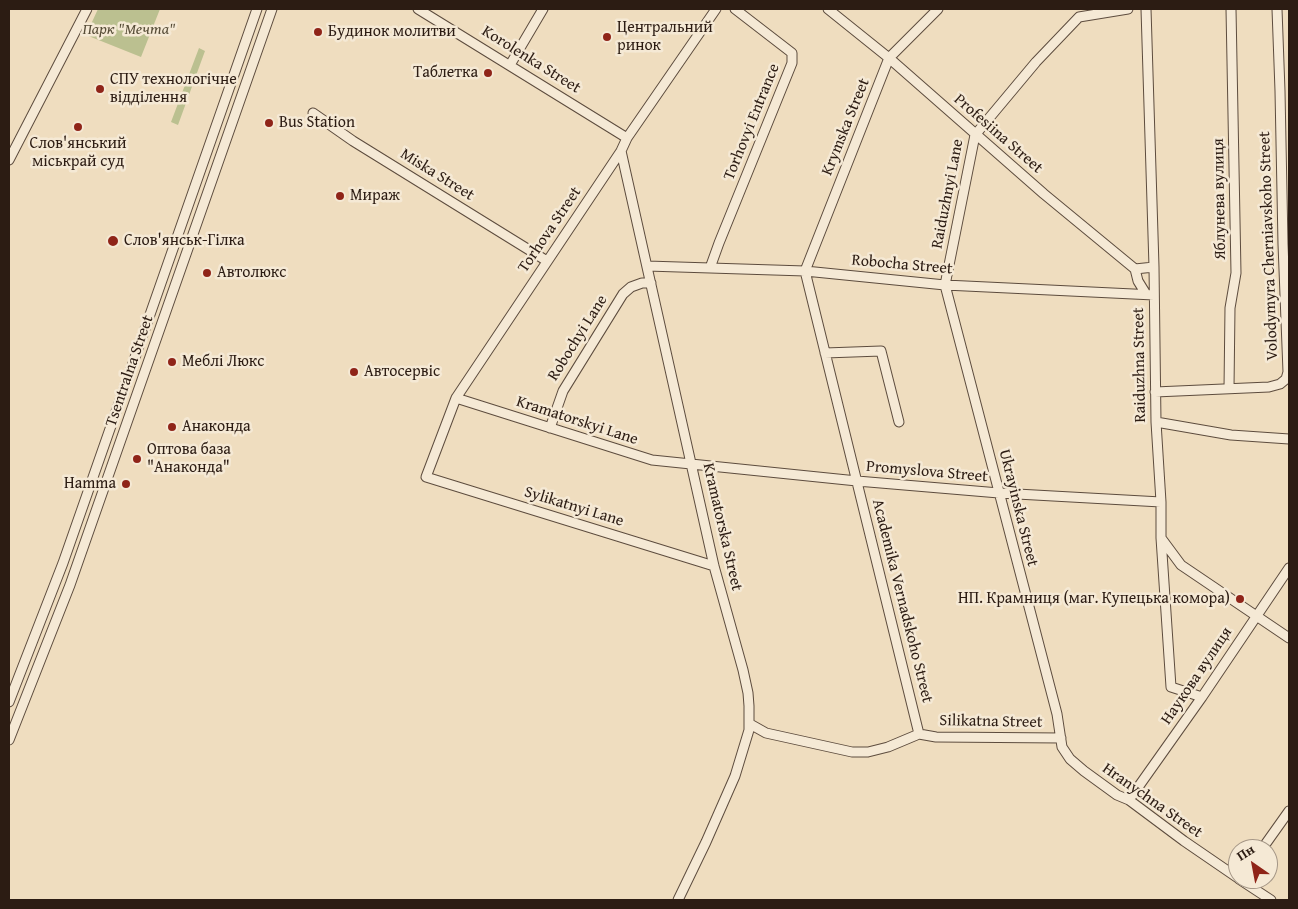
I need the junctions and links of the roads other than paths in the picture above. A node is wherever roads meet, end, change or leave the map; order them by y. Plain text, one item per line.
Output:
1 (87, 9) edge
2 (257, 9) edge
3 (272, 9) edge
4 (418, 9) edge
5 (543, 9) edge
6 (716, 9) edge
7 (735, 9) edge
8 (828, 9) edge
9 (938, 9) edge
10 (1073, 9) edge
11 (1128, 9) edge
12 (1146, 9) edge
13 (1232, 9) edge
14 (1277, 9) edge
15 (1078, 17) junction
16 (889, 58) junction
17 (510, 65) junction
18 (313, 113) dead end
19 (975, 135) junction
20 (627, 138) junction
21 (621, 150) junction
22 (9, 160) edge
23 (547, 261) junction
24 (647, 266) junction
25 (1154, 267) junction
26 (710, 268) junction
27 (1135, 269) junction
28 (805, 272) junction
29 (651, 283) junction
30 (945, 285) junction
31 (1150, 294) junction
32 (825, 353) junction
33 (1229, 388) junction
34 (1155, 392) junction
35 (456, 398) junction
36 (899, 422) dead end
37 (1156, 422) junction
38 (550, 428) junction
39 (1289, 439) edge
40 (691, 465) junction
41 (426, 477) joint
42 (857, 481) junction
43 (999, 493) junction
44 (1161, 502) junction
45 (1161, 538) junction
46 (714, 566) junction
47 (1289, 568) edge
48 (1257, 616) junction
49 (1289, 638) edge
50 (1202, 697) junction
51 (9, 702) edge
52 (750, 724) junction
53 (919, 734) junction
54 (1061, 738) junction
55 (9, 740) edge
56 (1130, 800) junction
57 (1289, 811) edge
58 (1269, 839) edge
59 (1228, 871) edge
60 (1254, 889) edge
61 (678, 900) edge
62 (1271, 900) edge

1 - 22 street
2 - 51 street, Tsentralna Street
3 - 55 street, Tsentralna Street
4 - 17 street, Korolenka Street
5 - 17 street
6 - 20 street, Torhova Street
7 - 26 street, Torhovyi Entrance
8 - 16 street, Profesiina Street
9 - 16 street, Krymska Street
10 - 15 street
11 - 15 street
12 - 25 street, Raiduzhna Street
13 - 33 street, Яблунева вулиця
14 - 33 street, Volodymyra Cherniavskoho Street
15 - 19 street, Raiduzhnyi Lane
16 - 19 street, Profesiina Street
16 - 28 street, Krymska Street
17 - 20 street, Korolenka Street
18 - 23 street, Miska Street
19 - 27 street, Profesiina Street
19 - 30 street, Raiduzhnyi Lane
20 - 21 street, Torhova Street
21 - 23 street, Torhova Street
21 - 24 street, Kramatorska Street
23 - 35 street, Torhova Street
24 - 26 street, Robocha Street
24 - 29 street, Kramatorska Street
25 - 27 street
25 - 31 street, Raiduzhna Street
26 - 28 street, Robocha Street
27 - 31 street
28 - 30 street, Robocha Street
28 - 32 street, Academika Vernadskoho Street
29 - 38 street, Robochyi Lane
29 - 40 street, Kramatorska Street
30 - 31 street, Robocha Street
30 - 43 street, Ukrayinska Street
31 - 34 street, Raiduzhna Street
32 - 36 street
32 - 42 street, Academika Vernadskoho Street
33 - 34 street, Volodymyra Cherniavskoho Street
34 - 37 street, Raiduzhna Street
35 - 38 street, Kramatorskyi Lane
35 - 41 street, Torhova Street
37 - 39 street
37 - 44 street, Raiduzhna Street
38 - 40 street, Kramatorskyi Lane
40 - 42 street, Promyslova Street
40 - 46 street, Kramatorska Street
41 - 46 street, Sylikatnyi Lane
42 - 43 street, Promyslova Street
42 - 53 street, Academika Vernadskoho Street
43 - 44 street, Promyslova Street
43 - 54 street, Ukrayinska Street
44 - 45 street, Raiduzhna Street
45 - 48 street
45 - 50 street, Raiduzhna Street
46 - 52 street, Kramatorska Street
47 - 48 street, Наукова вулиця
48 - 49 street
48 - 50 street, Наукова вулиця
50 - 56 street, Наукова вулиця
52 - 53 street, Silikatna Street
52 - 61 street, Kramatorska Street
53 - 54 street, Silikatna Street
54 - 56 street, Hranychna Street
56 - 59 street, Hranychna Street
57 - 58 street
60 - 62 street, Hranychna Street

